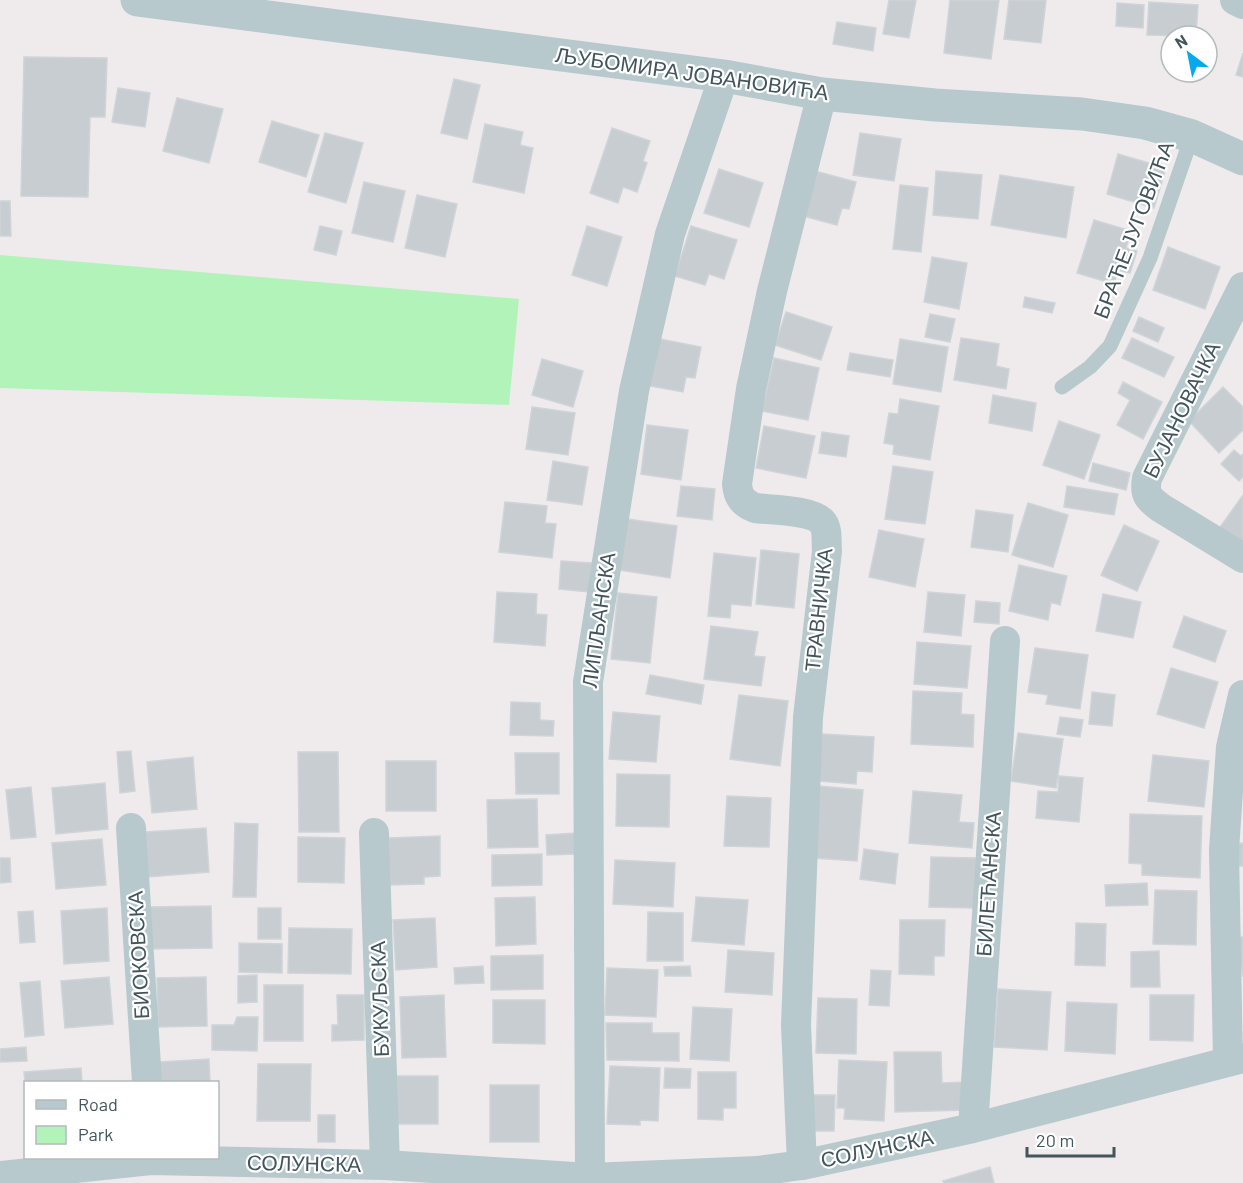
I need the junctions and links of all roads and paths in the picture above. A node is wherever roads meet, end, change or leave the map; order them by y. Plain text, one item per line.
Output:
1 (137, 0) edge
2 (1235, 0) edge
3 (1243, 4) edge
4 (724, 76) junction
5 (822, 94) junction
6 (1192, 136) junction
7 (1243, 159) edge
8 (1243, 287) edge
9 (1062, 387) dead end
10 (1243, 558) edge
11 (1005, 641) dead end
12 (1243, 695) edge
13 (131, 828) dead end
14 (374, 833) dead end
15 (1235, 1059) edge
16 (147, 1081) edge
17 (973, 1128) junction
18 (151, 1159) edge
19 (385, 1165) junction
20 (802, 1165) junction
21 (204, 1172) edge
22 (0, 1176) edge
23 (590, 1178) junction

1 - 4 street, ЉУБОМИРА ЈОВАНОВИЋА
2 - 3 street
4 - 5 street, ЉУБОМИРА ЈОВАНОВИЋА
4 - 23 street, ЛИПЉАНСКА
5 - 6 street, ЉУБОМИРА ЈОВАНОВИЋА
5 - 20 street, ТРАВНИЧКА
6 - 7 street, ЉУБОМИРА ЈОВАНОВИЋА
6 - 9 lane, БРАЋЕ ЈУГОВИЋА
8 - 10 street, БУЈАНОВАЧКА
11 - 17 street, БИЛЕЋАНСКА
12 - 15 street
13 - 16 street, БИОКОВСКА
14 - 19 street, БУКУЉСКА
15 - 17 street, СОЛУНСКА
17 - 20 street, СОЛУНСКА
18 - 21 street, СОЛУНСКА
18 - 22 street, СОЛУНСКА
19 - 21 street, СОЛУНСКА
19 - 23 street, СОЛУНСКА
20 - 23 street, СОЛУНСКА

